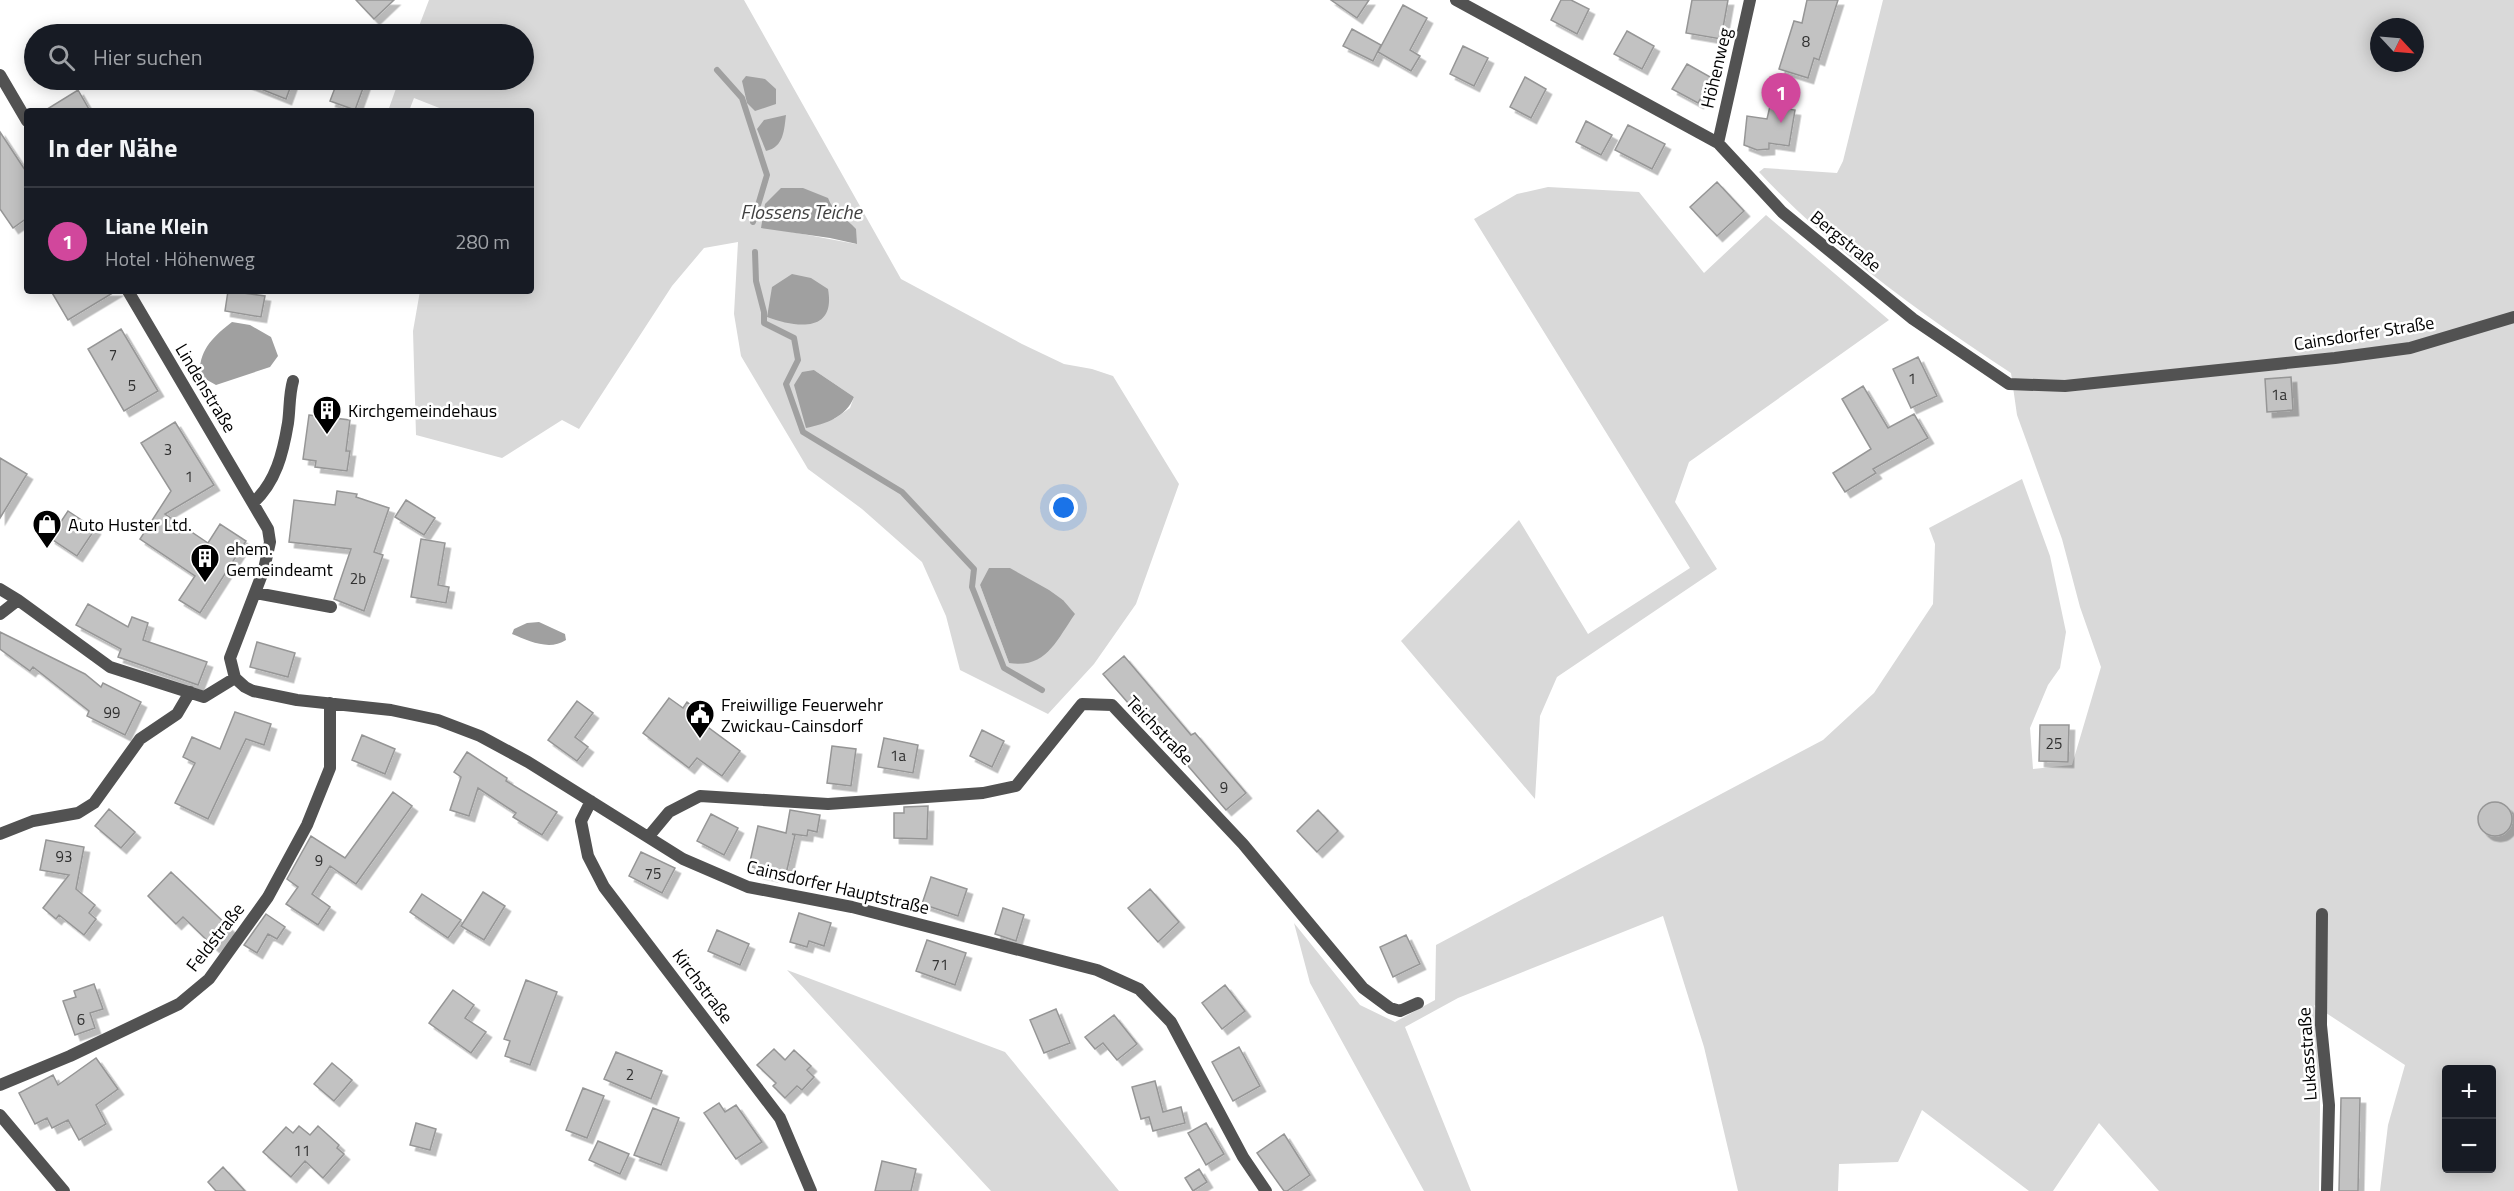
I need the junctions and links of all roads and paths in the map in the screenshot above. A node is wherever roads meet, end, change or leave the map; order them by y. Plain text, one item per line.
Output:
1 (1456, 0) edge
2 (1750, 0) edge
3 (0, 75) edge
4 (24, 116) edge
5 (1718, 143) junction
6 (130, 294) edge
7 (2514, 317) edge
8 (2252, 367) joint
9 (293, 381) dead end
10 (253, 503) junction
11 (0, 589) edge
12 (256, 593) junction
13 (18, 600) junction
14 (331, 607) dead end
15 (0, 614) edge
16 (235, 678) junction
17 (190, 692) junction
18 (330, 703) junction
19 (591, 801) junction
20 (0, 834) edge
21 (649, 836) junction
22 (2322, 914) dead end
23 (1418, 1003) dead end
24 (0, 1085) edge
25 (0, 1115) edge
26 (64, 1191) edge
27 (811, 1191) edge
28 (1266, 1191) edge
29 (2328, 1191) edge

1 - 5 street, Bergstraße
2 - 5 street, Höhenweg
3 - 4 street
5 - 8 street, Bergstraße
6 - 10 street, Lindenstraße
7 - 8 street, Cainsdorfer Straße
9 - 10 street
10 - 12 street, Lindenstraße
11 - 13 street
12 - 14 street
12 - 16 street, Lindenstraße
13 - 15 street
13 - 17 street
16 - 17 street
16 - 18 street, Cainsdorfer Hauptstraße
17 - 20 street
18 - 19 street, Cainsdorfer Hauptstraße
18 - 24 street, Feldstraße
19 - 21 street, Cainsdorfer Hauptstraße
19 - 27 street, Kirchstraße
21 - 23 street, Teichstraße
21 - 28 street, Cainsdorfer Hauptstraße
22 - 29 street, Lukasstraße
25 - 26 street

